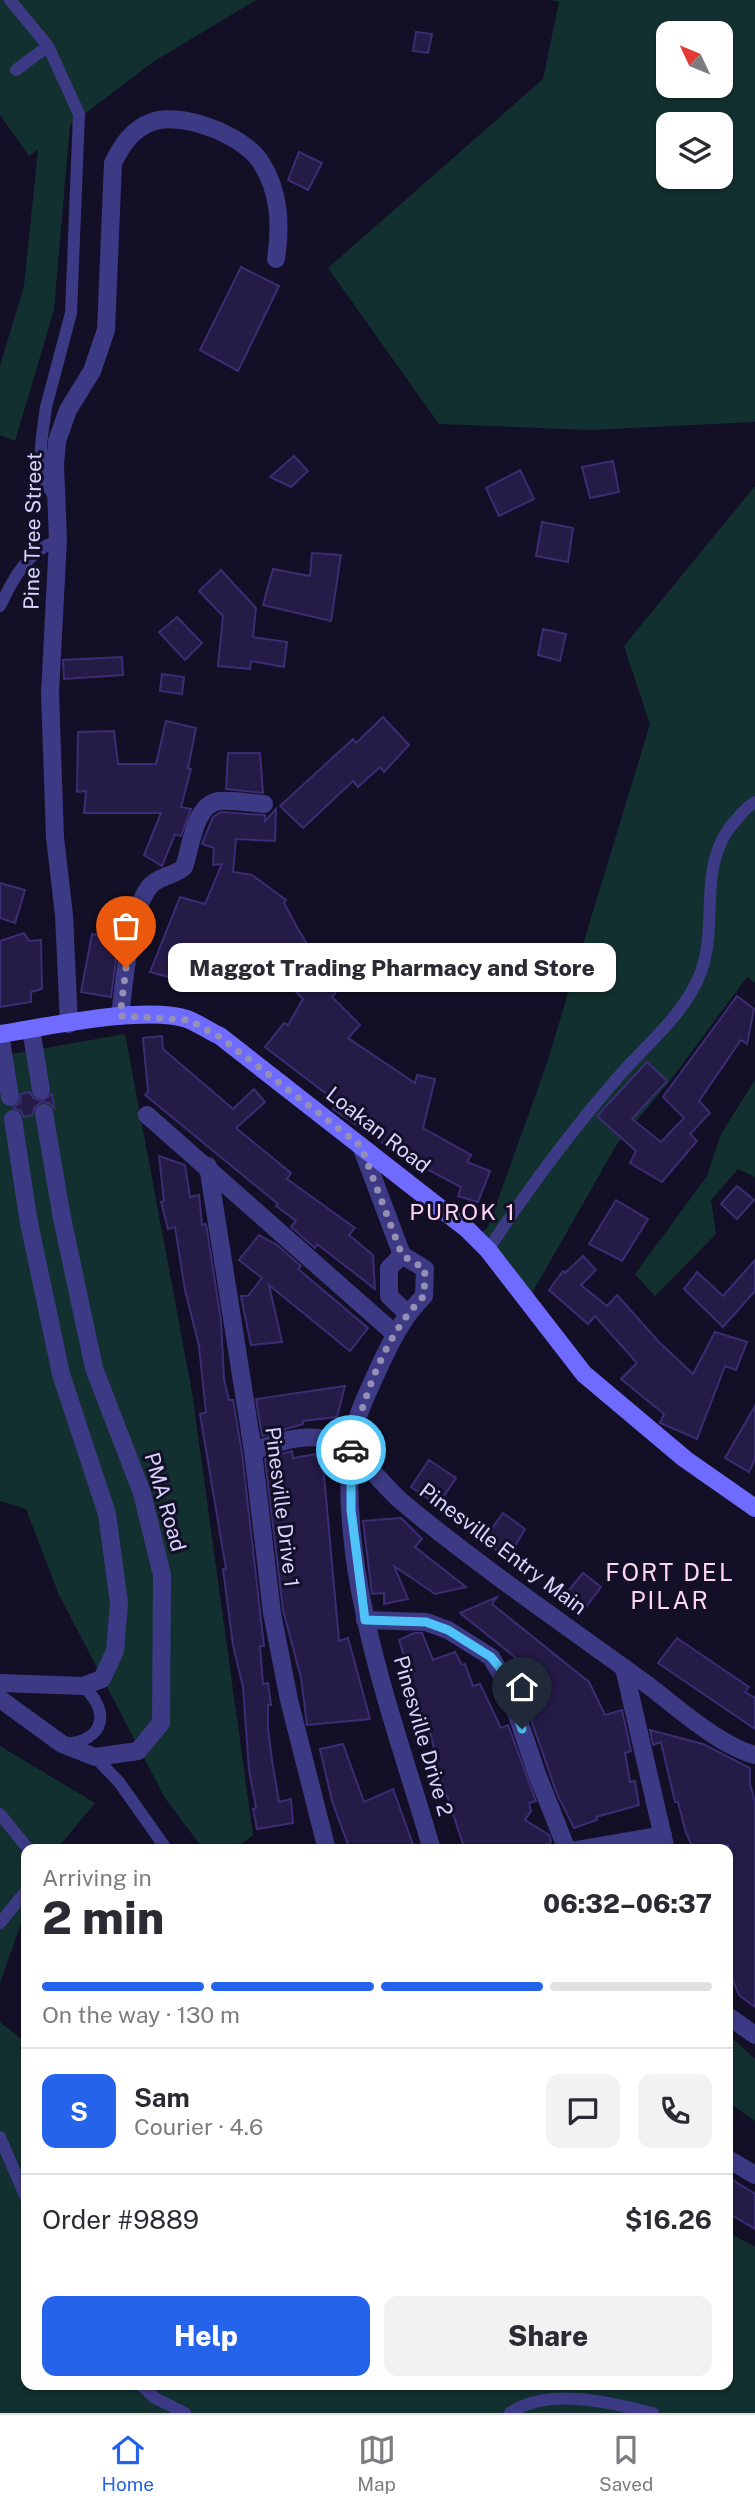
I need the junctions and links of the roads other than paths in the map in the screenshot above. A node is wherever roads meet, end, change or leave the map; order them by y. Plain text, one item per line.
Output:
1 (10, 0) edge
2 (48, 46) junction
3 (16, 70) dead end
4 (276, 259) dead end
5 (58, 502) junction
6 (58, 540) junction
7 (0, 606) edge
8 (755, 802) edge
9 (264, 804) dead end
10 (120, 1016) junction
11 (69, 1024) junction
12 (31, 1029) junction
13 (0, 1034) edge
14 (41, 1090) dead end
15 (10, 1097) dead end
16 (44, 1113) dead end
17 (147, 1115) dead end
18 (13, 1119) dead end
19 (361, 1146) junction
20 (208, 1166) junction
21 (57, 1192) junction
22 (25, 1199) junction
23 (488, 1250) junction
24 (402, 1255) junction
25 (407, 1313) junction
26 (395, 1334) junction
27 (253, 1451) junction
28 (350, 1452) junction
29 (755, 1508) edge
30 (365, 1620) junction
31 (624, 1668) junction
32 (0, 1683) edge
33 (83, 1686) junction
34 (0, 1699) edge
35 (62, 1744) junction
36 (755, 1755) edge
37 (95, 1757) junction
38 (0, 1814) edge
39 (664, 1843) edge
40 (24, 1844) edge
41 (163, 1844) edge
42 (325, 1844) edge
43 (430, 1844) edge
44 (565, 1844) edge
45 (21, 1897) edge
46 (0, 1923) edge
47 (733, 2020) edge
48 (755, 2035) edge
49 (0, 2137) edge
50 (733, 2162) edge
51 (755, 2175) edge
52 (21, 2186) edge
53 (146, 2390) edge
54 (185, 2413) edge
55 (510, 2413) edge
56 (653, 2413) edge

1 - 2 lane
2 - 3 lane
2 - 5 lane
4 - 5 street, Pine Tree Street
5 - 6 street, Pine Tree Street
6 - 7 lane
6 - 11 street, Pine Tree Street
8 - 23 lane
9 - 10 street
10 - 11 main road, Loakan Road
10 - 19 main road, Loakan Road
11 - 12 main road, Loakan Road
12 - 13 main road, Loakan Road
12 - 14 street
13 - 15 street
16 - 21 street, PMA Road
17 - 20 street
18 - 22 street
19 - 23 main road, Loakan Road
19 - 24 street
20 - 26 street
20 - 27 street, Pinesville Drive 1
21 - 22 street
21 - 37 street, PMA Road
22 - 33 street
23 - 29 main road, Loakan Road
24 - 25 street
24 - 25 street
25 - 26 street, Pinesville Drive 2
26 - 28 street, Pinesville Drive 2
27 - 28 street, Pinesville Entry Main
27 - 42 street, Pinesville Drive 1
28 - 30 street, Pinesville Drive 2
28 - 31 street, Pinesville Entry Main
30 - 43 street, Pinesville Drive 2
30 - 44 street
31 - 36 street, Pinesville Entry Main
31 - 39 street
32 - 33 street
33 - 35 lane
34 - 35 street, PMA Road
35 - 37 street, PMA Road
37 - 41 lane
38 - 40 lane
45 - 46 lane
47 - 48 street
49 - 52 lane
50 - 51 street
53 - 54 lane
55 - 56 lane

